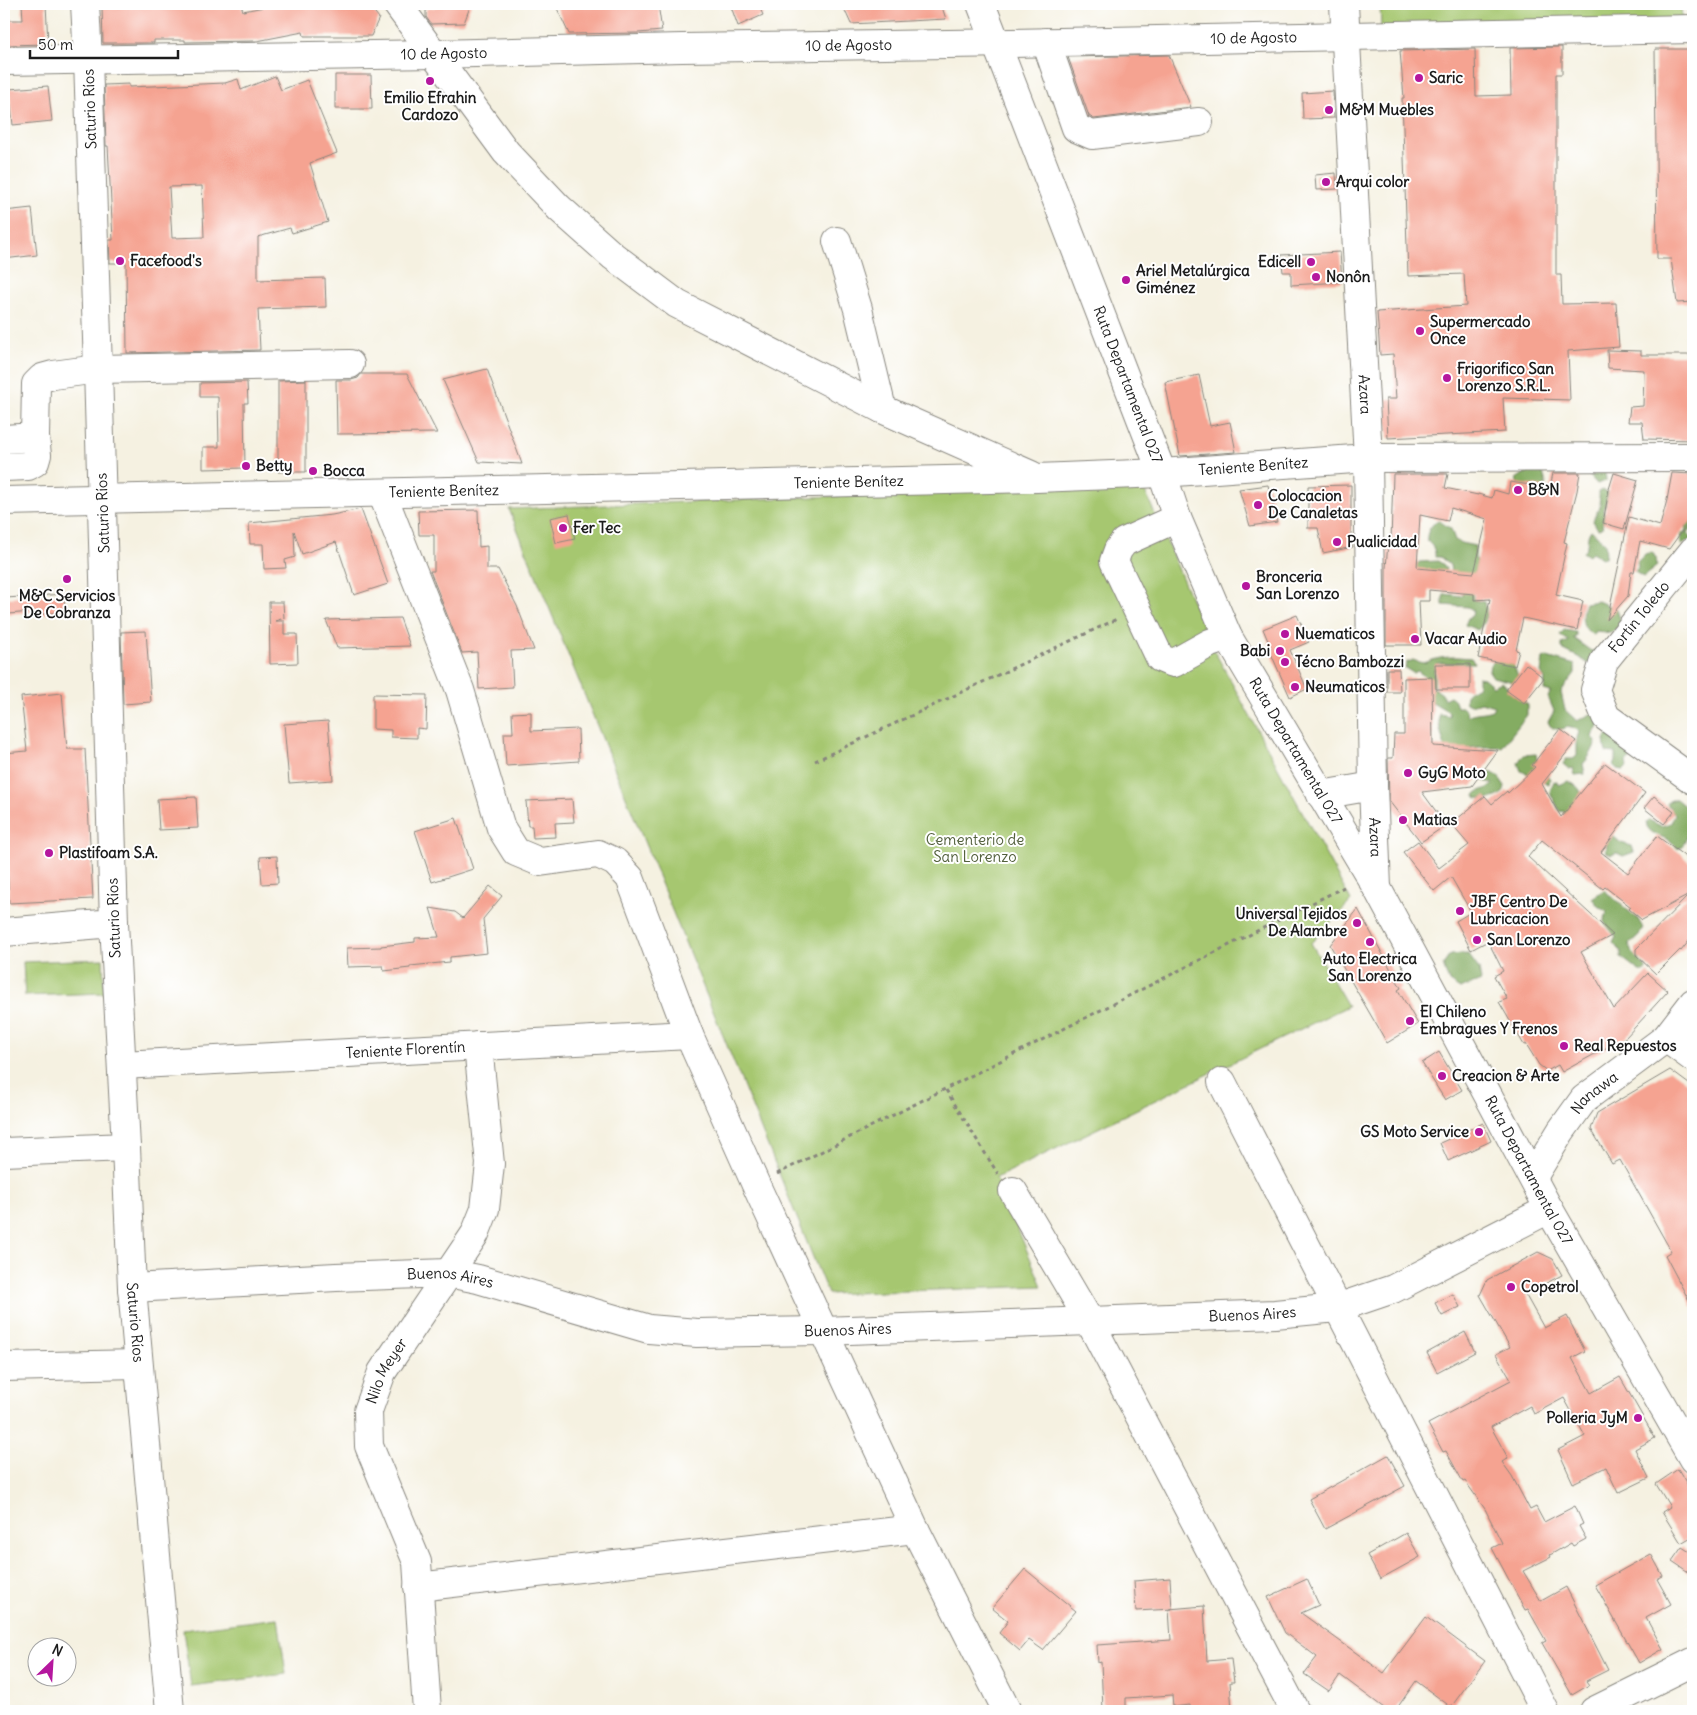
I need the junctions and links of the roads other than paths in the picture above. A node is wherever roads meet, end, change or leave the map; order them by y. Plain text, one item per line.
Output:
1 (85, 4) edge
2 (397, 4) edge
3 (981, 4) edge
4 (1344, 4) edge
5 (1693, 29) edge
6 (1345, 36) junction
7 (1046, 42) junction
8 (996, 43) junction
9 (435, 54) junction
10 (88, 59) junction
11 (4, 61) edge
12 (1199, 122) dead end
13 (836, 241) dead end
14 (350, 364) dead end
15 (98, 369) junction
16 (882, 409) junction
17 (35, 437) junction
18 (4, 439) edge
19 (1693, 457) edge
20 (1368, 458) junction
21 (4, 467) edge
22 (1162, 473) junction
23 (1037, 478) junction
24 (382, 493) junction
25 (102, 498) junction
26 (4, 501) edge
27 (1177, 518) junction
28 (1693, 551) edge
29 (1228, 637) junction
30 (1693, 780) edge
31 (1372, 786) junction
32 (1321, 795) junction
33 (1377, 888) junction
34 (114, 923) junction
35 (4, 932) edge
36 (1693, 1003) edge
37 (689, 1035) junction
38 (1666, 1038) junction
39 (478, 1046) junction
40 (1693, 1058) edge
41 (122, 1065) junction
42 (1222, 1082) dead end
43 (126, 1147) junction
44 (4, 1152) edge
45 (1533, 1177) junction
46 (1006, 1184) road end
47 (1549, 1209) junction
48 (448, 1273) junction
49 (132, 1288) junction
50 (1337, 1308) junction
51 (1089, 1320) junction
52 (823, 1331) junction
53 (138, 1364) junction
54 (4, 1367) edge
55 (1693, 1459) edge
56 (915, 1529) junction
57 (418, 1587) junction
58 (1693, 1662) edge
59 (170, 1711) edge
60 (426, 1711) edge
61 (1007, 1711) edge
62 (1296, 1711) edge
63 (1545, 1711) edge
64 (1594, 1711) edge

1 - 10 street, Saturio Ríos
2 - 9 street
3 - 8 street, Ruta Departamental 027
4 - 6 street, Azara
5 - 6 street, 10 de Agosto
6 - 7 street, 10 de Agosto
6 - 20 street, Azara
7 - 8 street, 10 de Agosto
7 - 12 street
8 - 9 street, 10 de Agosto
8 - 22 street, Ruta Departamental 027
9 - 10 street, 10 de Agosto
9 - 16 street
10 - 11 street, 10 de Agosto
10 - 15 street, Saturio Ríos
13 - 16 street
14 - 15 street
15 - 17 street
15 - 25 street, Saturio Ríos
16 - 23 street
17 - 18 street
17 - 21 street
19 - 20 street, Teniente Benítez
20 - 22 street, Teniente Benítez
20 - 31 street, Azara
22 - 23 street, Teniente Benítez
22 - 27 street, Ruta Departamental 027
23 - 24 street, Teniente Benítez
24 - 25 street, Teniente Benítez
24 - 37 street
25 - 26 street, Teniente Benítez
25 - 34 street, Saturio Ríos
27 - 29 street, Ruta Departamental 027
27 - 29 street
28 - 30 street, Fortin Toledo
29 - 32 street, Ruta Departamental 027
31 - 32 street
31 - 33 street, Azara
32 - 33 street, Ruta Departamental 027
33 - 45 street, Ruta Departamental 027
34 - 35 street
34 - 41 street, Saturio Ríos
36 - 38 street, Nanawa
37 - 39 street, Teniente Florentín
37 - 52 street
38 - 40 street
38 - 45 street, Nanawa
39 - 41 street, Teniente Florentín
39 - 48 street, Nilo Meyer
41 - 43 street, Saturio Ríos
42 - 50 street
43 - 44 street
43 - 49 street, Saturio Ríos
45 - 47 street, Ruta Departamental 027
46 - 51 street
47 - 50 street, Buenos Aires
47 - 55 street, Ruta Departamental 027
48 - 49 street, Buenos Aires
48 - 52 street, Buenos Aires
48 - 57 street, Nilo Meyer
49 - 53 street, Saturio Ríos
50 - 51 street, Buenos Aires
50 - 63 street
51 - 52 street, Buenos Aires
51 - 62 street
52 - 56 street
53 - 54 street
53 - 59 street, Saturio Ríos
56 - 57 street
56 - 61 street
57 - 60 street, Nilo Meyer
58 - 64 street

